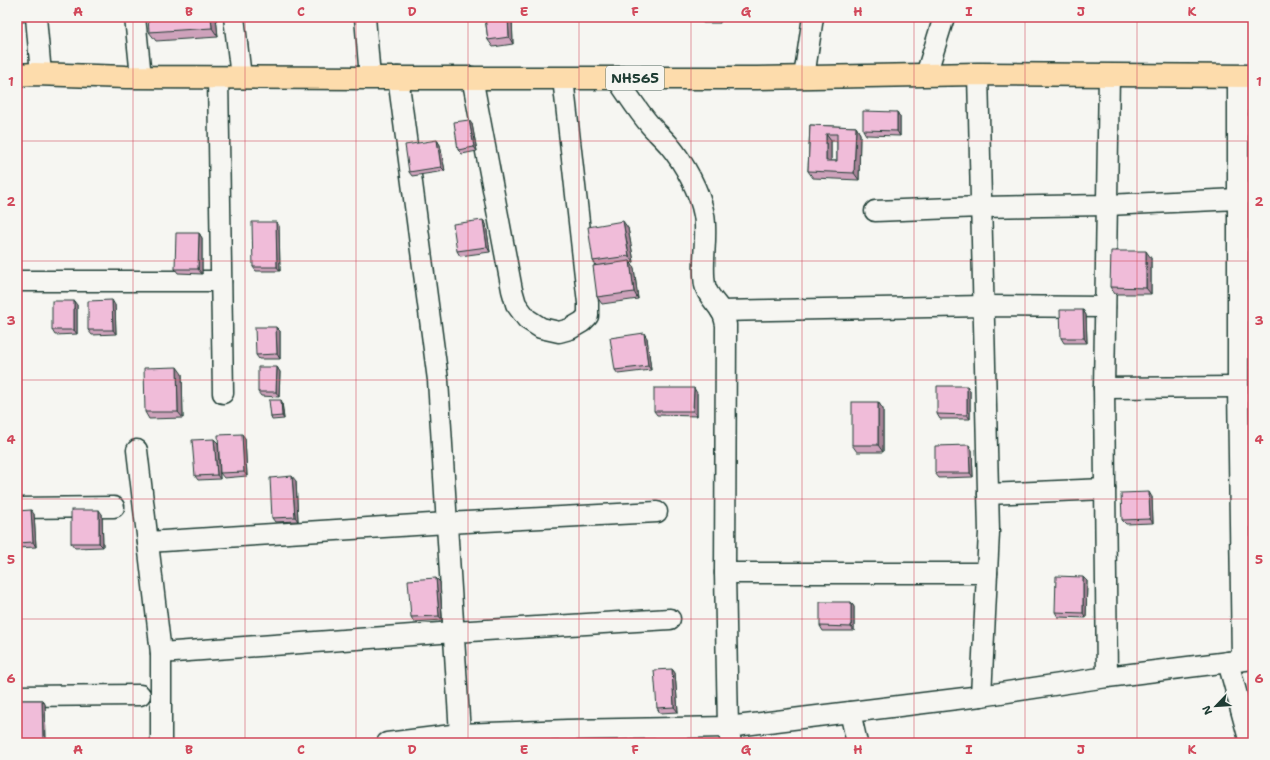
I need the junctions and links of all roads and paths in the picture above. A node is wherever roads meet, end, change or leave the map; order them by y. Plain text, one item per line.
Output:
1 (36, 17) edge
2 (135, 17) edge
3 (234, 17) edge
4 (365, 17) edge
5 (813, 17) edge
6 (944, 17) edge
7 (41, 74) junction
8 (978, 74) junction
9 (17, 75) edge
10 (926, 75) junction
11 (1109, 75) junction
12 (1245, 76) edge
13 (142, 77) junction
14 (218, 77) junction
15 (241, 77) junction
16 (398, 77) junction
17 (472, 77) junction
18 (804, 77) junction
19 (370, 78) junction
20 (563, 78) junction
21 (616, 78) junction
22 (1238, 199) junction
23 (1107, 205) junction
24 (981, 207) junction
25 (875, 212) dead end
26 (17, 281) edge
27 (222, 281) junction
28 (984, 306) junction
29 (1105, 307) junction
30 (721, 311) junction
31 (1238, 387) junction
32 (1104, 388) junction
33 (223, 393) dead end
34 (137, 450) dead end
35 (1105, 489) junction
36 (988, 494) junction
37 (114, 507) dead end
38 (17, 508) edge
39 (657, 512) dead end
40 (447, 523) junction
41 (148, 542) junction
42 (725, 573) junction
43 (987, 573) junction
44 (670, 619) dead end
45 (454, 632) junction
46 (161, 653) junction
47 (1241, 660) edge
48 (1107, 676) junction
49 (140, 695) dead end
50 (17, 696) edge
51 (981, 696) junction
52 (850, 712) junction
53 (460, 734) junction
54 (729, 735) edge
55 (568, 737) edge
56 (161, 743) edge
57 (387, 743) edge
58 (857, 743) edge
59 (1250, 743) edge

1 - 7 street
2 - 13 street
3 - 15 street
4 - 19 street
5 - 18 street
6 - 10 street
7 - 9 highway, NH565
7 - 13 highway, NH565
8 - 10 highway, NH565
8 - 11 highway, NH565
8 - 24 street
10 - 18 highway, NH565
11 - 12 highway, NH565
11 - 23 street
12 - 22 street
13 - 14 highway, NH565
14 - 15 highway, NH565
14 - 27 street
15 - 19 highway, NH565
16 - 17 highway, NH565
16 - 19 highway, NH565
16 - 40 street
17 - 20 highway, NH565
17 - 20 street
18 - 21 highway, NH565
20 - 21 highway, NH565
21 - 30 street
22 - 23 street
22 - 31 street
23 - 24 street
23 - 29 street
24 - 25 street
24 - 28 street
26 - 27 street
27 - 33 street
28 - 29 street
28 - 30 street
28 - 36 street
29 - 32 street
30 - 42 street
31 - 32 street
31 - 47 street
32 - 35 street
34 - 41 street
35 - 36 street
35 - 48 street
36 - 43 street
37 - 38 street
39 - 40 street
40 - 41 street
40 - 45 street
41 - 46 street
42 - 43 street
42 - 54 street
43 - 51 street
44 - 45 street
45 - 46 street
45 - 53 street
46 - 56 street
47 - 48 street
47 - 59 street
48 - 51 street
49 - 50 street
51 - 52 street
52 - 54 street
52 - 58 street
53 - 55 street
53 - 57 street
54 - 55 street

